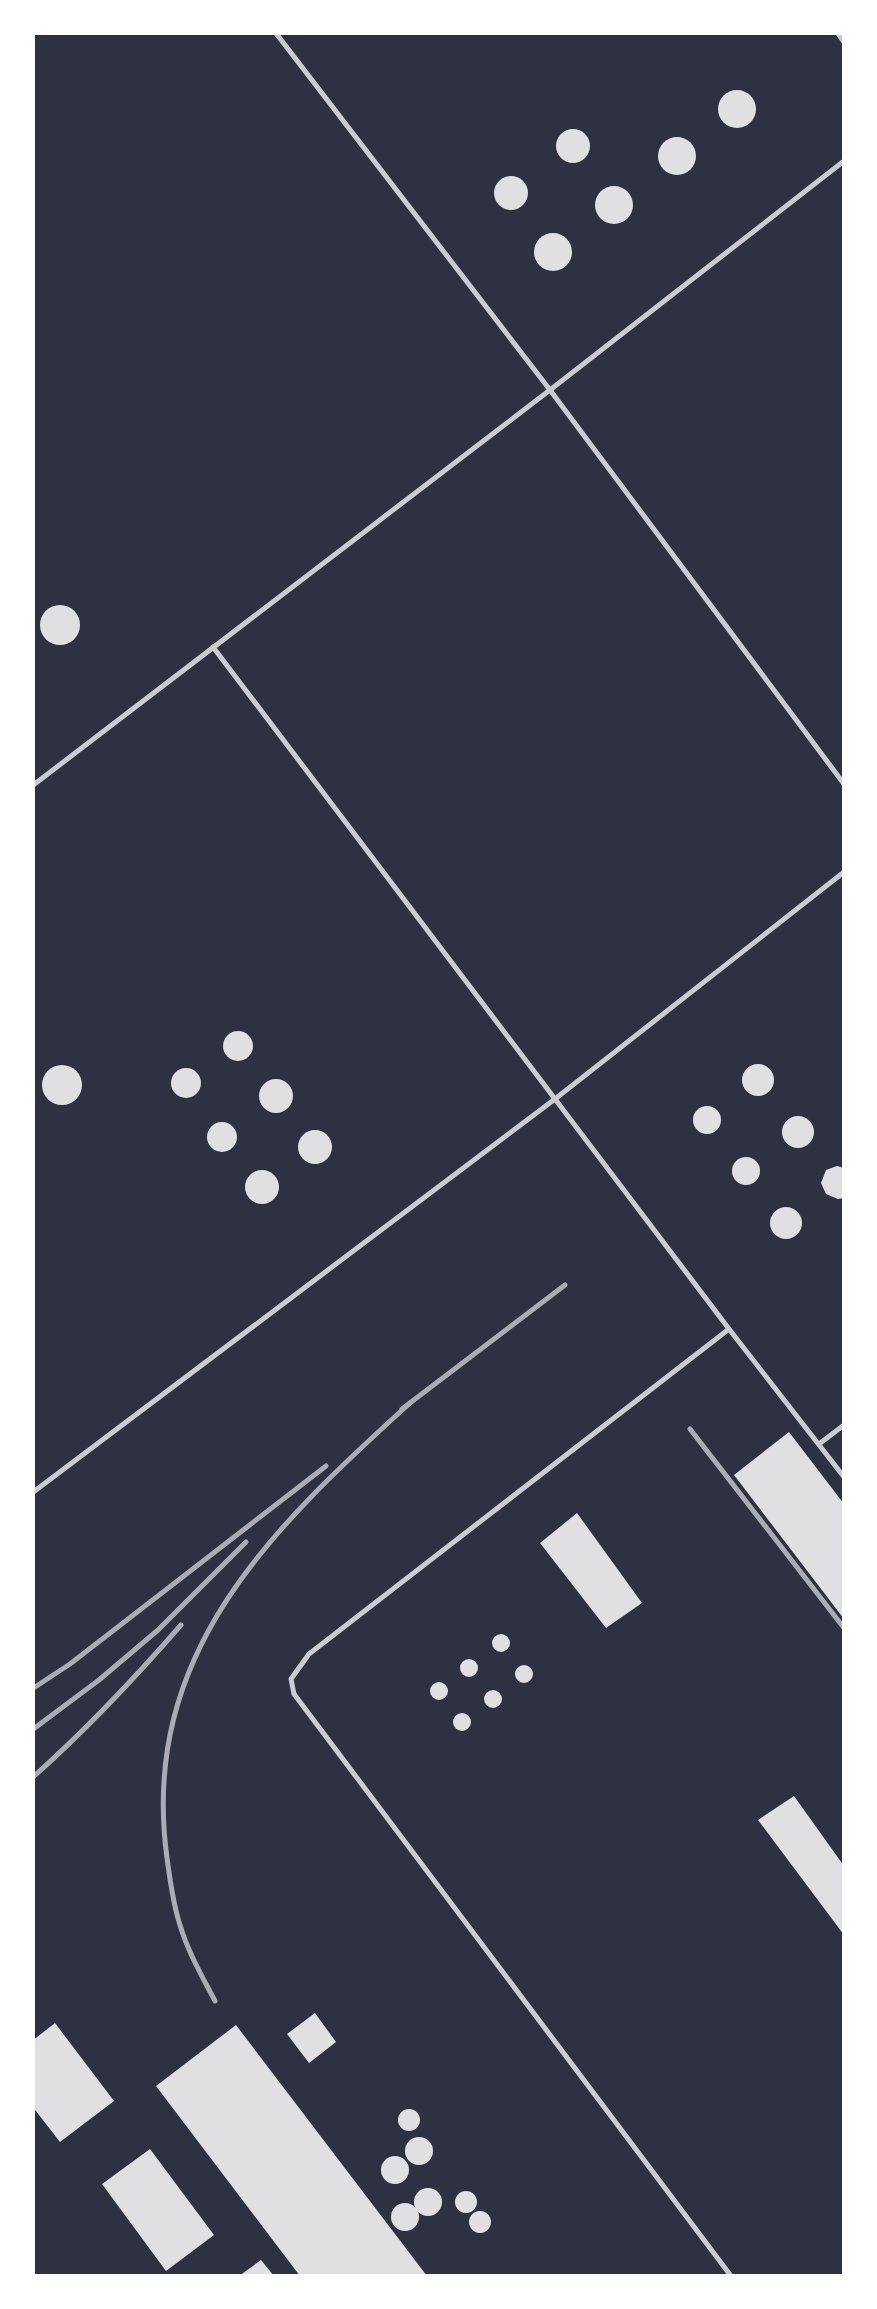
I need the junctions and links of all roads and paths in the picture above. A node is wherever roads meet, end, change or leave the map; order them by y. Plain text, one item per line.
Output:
1 (275, 32) edge
2 (837, 32) edge
3 (844, 42) edge
4 (844, 160) edge
5 (550, 390) junction
6 (214, 647) junction
7 (844, 784) edge
8 (32, 786) edge
9 (844, 872) edge
10 (555, 1099) junction
11 (730, 1329) junction
12 (844, 1425) edge
13 (820, 1444) junction
14 (844, 1477) edge
15 (32, 1494) edge
16 (730, 2276) edge

1 - 5 lane
2 - 3 lane
4 - 5 lane
5 - 6 lane
5 - 7 lane
6 - 8 lane
6 - 10 lane
9 - 10 lane
10 - 11 lane
10 - 15 lane
11 - 13 lane
11 - 16 lane
12 - 13 lane
13 - 14 lane

